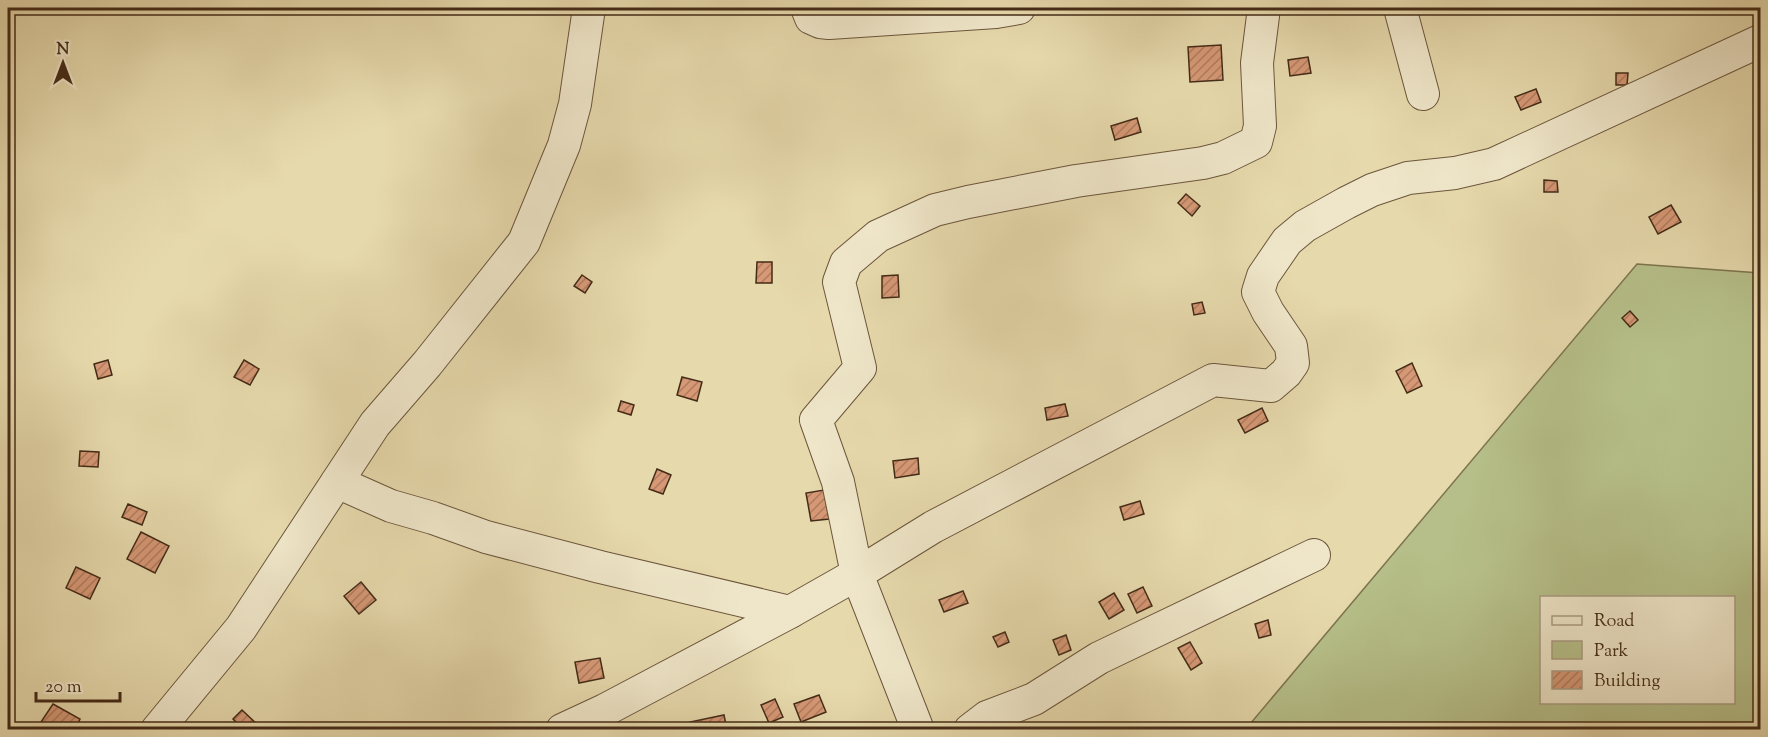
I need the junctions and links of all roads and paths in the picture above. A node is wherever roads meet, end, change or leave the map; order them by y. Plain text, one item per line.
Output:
1 (589, 8) edge
2 (807, 8) edge
3 (1019, 8) edge
4 (1264, 8) edge
5 (1400, 8) edge
6 (1761, 41) edge
7 (1423, 94) dead end
8 (337, 482) junction
9 (1314, 555) dead end
10 (857, 574) junction
11 (790, 612) junction
12 (157, 729) edge
13 (562, 729) edge
14 (918, 729) edge
15 (970, 729) edge

1 - 8 street
2 - 3 street
4 - 10 street
5 - 7 street
6 - 10 street
8 - 11 street
8 - 12 street
9 - 15 street
10 - 11 street
10 - 14 street
11 - 13 street

